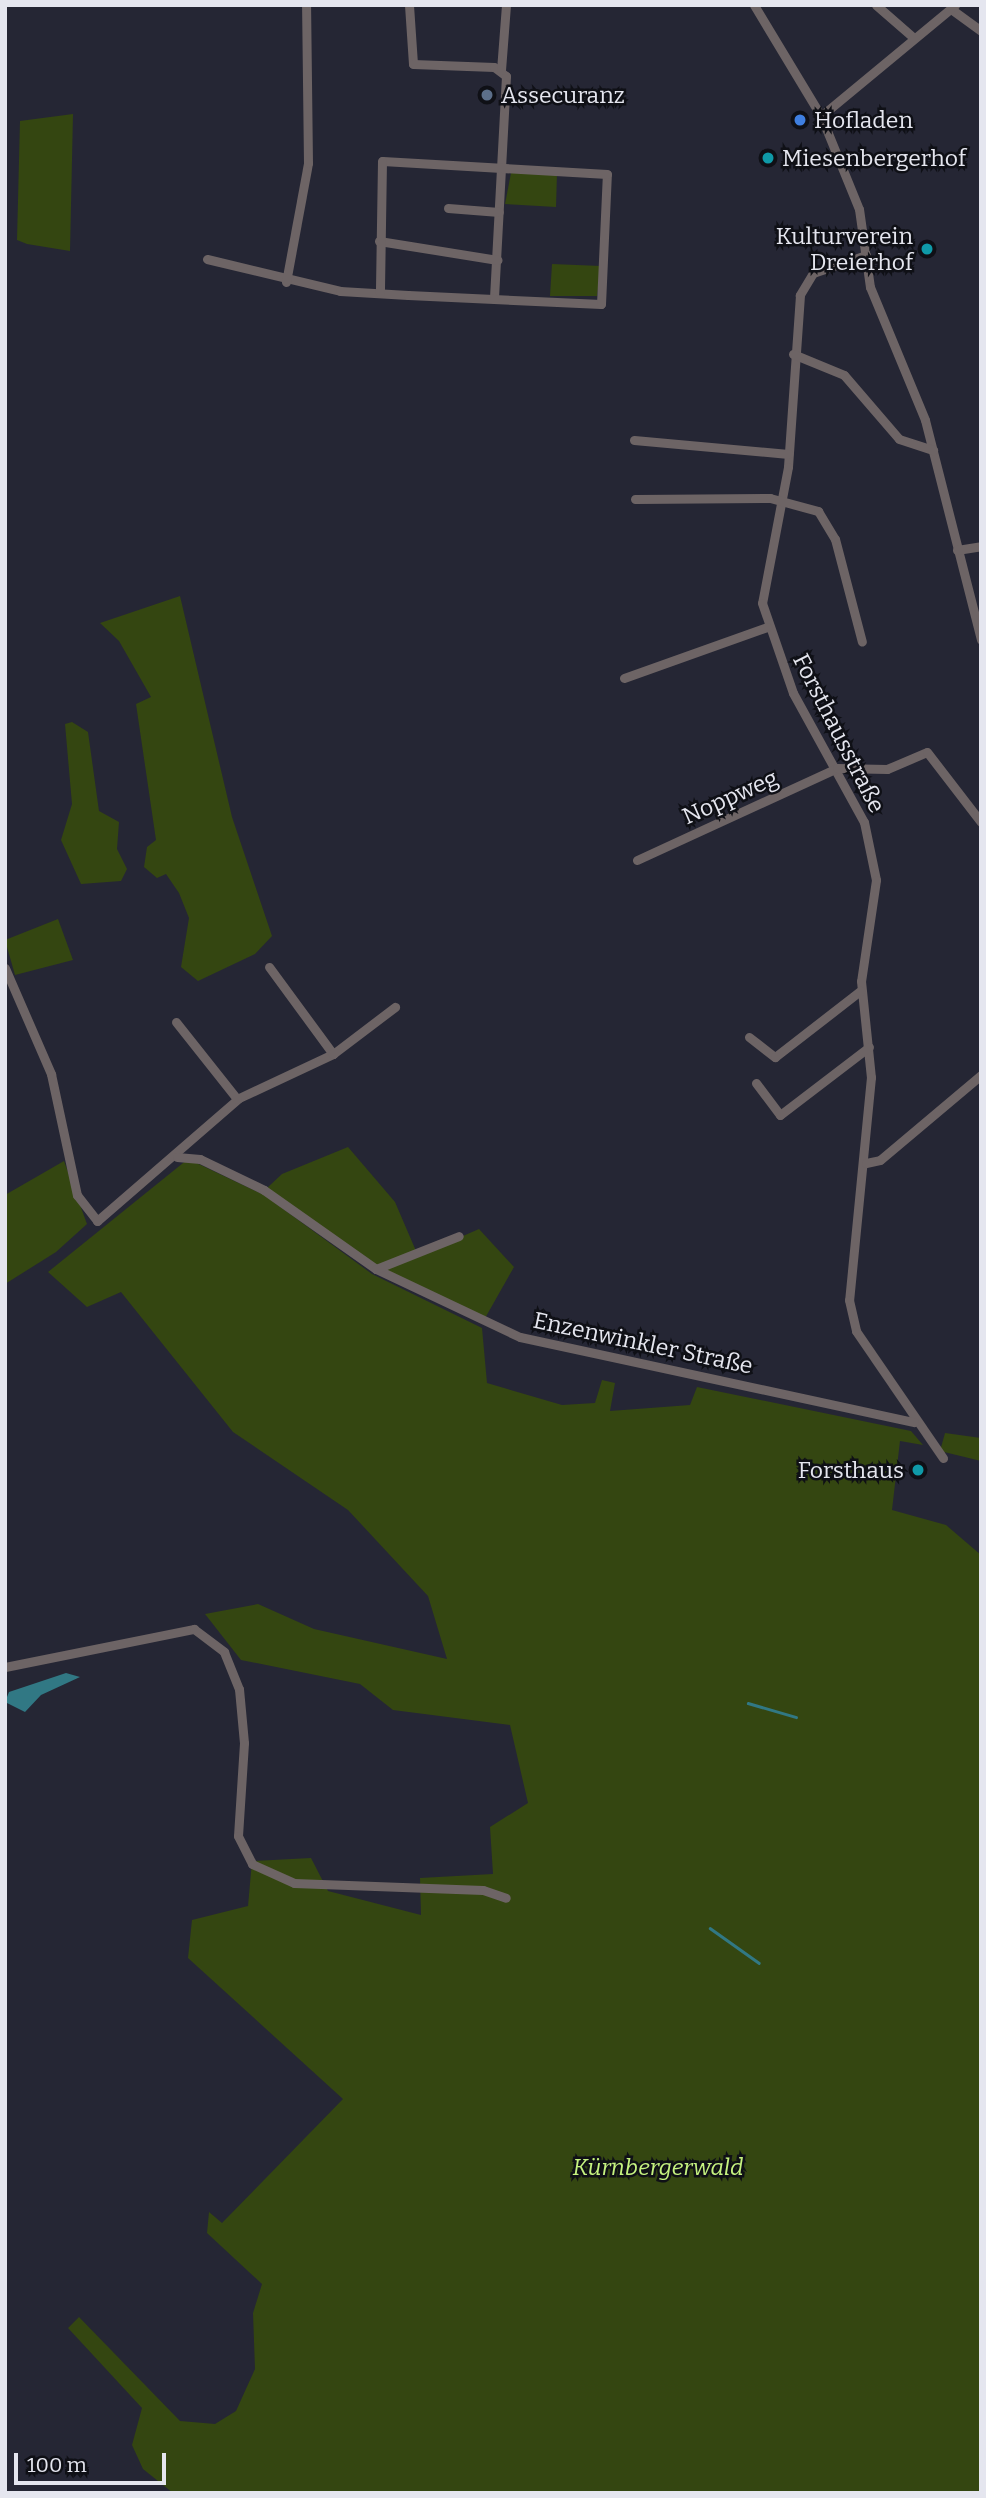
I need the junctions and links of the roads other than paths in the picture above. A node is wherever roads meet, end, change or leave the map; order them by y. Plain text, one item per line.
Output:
1 (306, 5) edge
2 (409, 5) edge
3 (506, 5) edge
4 (754, 5) edge
5 (876, 5) edge
6 (953, 7) edge
7 (981, 32) edge
8 (914, 38) junction
9 (501, 70) junction
10 (821, 116) junction
11 (502, 168) junction
12 (448, 208) dead end
13 (499, 212) junction
14 (379, 241) junction
15 (866, 255) junction
16 (207, 259) dead end
17 (496, 260) junction
18 (286, 282) junction
19 (380, 293) junction
20 (494, 299) junction
21 (793, 354) junction
22 (634, 440) dead end
23 (933, 450) junction
24 (788, 454) junction
25 (635, 499) dead end
26 (782, 500) junction
27 (981, 546) edge
28 (957, 550) junction
29 (766, 627) junction
30 (981, 639) edge
31 (862, 642) dead end
32 (624, 678) dead end
33 (837, 768) junction
34 (981, 822) edge
35 (637, 860) dead end
36 (268, 967) dead end
37 (5, 968) edge
38 (860, 991) junction
39 (395, 1007) dead end
40 (176, 1022) dead end
41 (749, 1037) dead end
42 (869, 1047) junction
43 (333, 1054) junction
44 (981, 1075) edge
45 (756, 1083) dead end
46 (237, 1100) junction
47 (177, 1157) junction
48 (866, 1163) junction
49 (459, 1236) dead end
50 (376, 1269) junction
51 (914, 1422) junction
52 (943, 1458) dead end
53 (5, 1668) edge
54 (506, 1898) dead end

1 - 18 street
2 - 9 street
3 - 9 street
4 - 10 street
5 - 8 street
6 - 7 street
6 - 8 street
8 - 10 street
9 - 11 street
10 - 15 street
11 - 13 street
11 - 14 street
11 - 20 street
12 - 13 street
13 - 17 street
14 - 17 street
14 - 19 street
15 - 21 street, Forsthausstraße
15 - 23 street
16 - 18 street
17 - 20 street
18 - 19 street
19 - 20 street
21 - 23 street
21 - 24 street, Forsthausstraße
22 - 24 street
23 - 28 street
24 - 26 street, Forsthausstraße
25 - 26 street
26 - 29 street, Forsthausstraße
26 - 31 street
27 - 28 street
28 - 30 street
29 - 32 street
29 - 33 street, Forsthausstraße
33 - 34 street
33 - 35 street, Noppweg
33 - 38 street, Forsthausstraße
36 - 43 street
37 - 47 street
38 - 41 street
38 - 42 street, Forsthausstraße
39 - 43 street
40 - 46 street
42 - 45 street
42 - 48 street, Forsthausstraße
43 - 46 street
44 - 48 street
46 - 47 street
47 - 50 street, Enzenwinkler Straße
48 - 51 street, Forsthausstraße
49 - 50 street
50 - 51 street, Enzenwinkler Straße
51 - 52 street, Forsthausstraße
53 - 54 street

